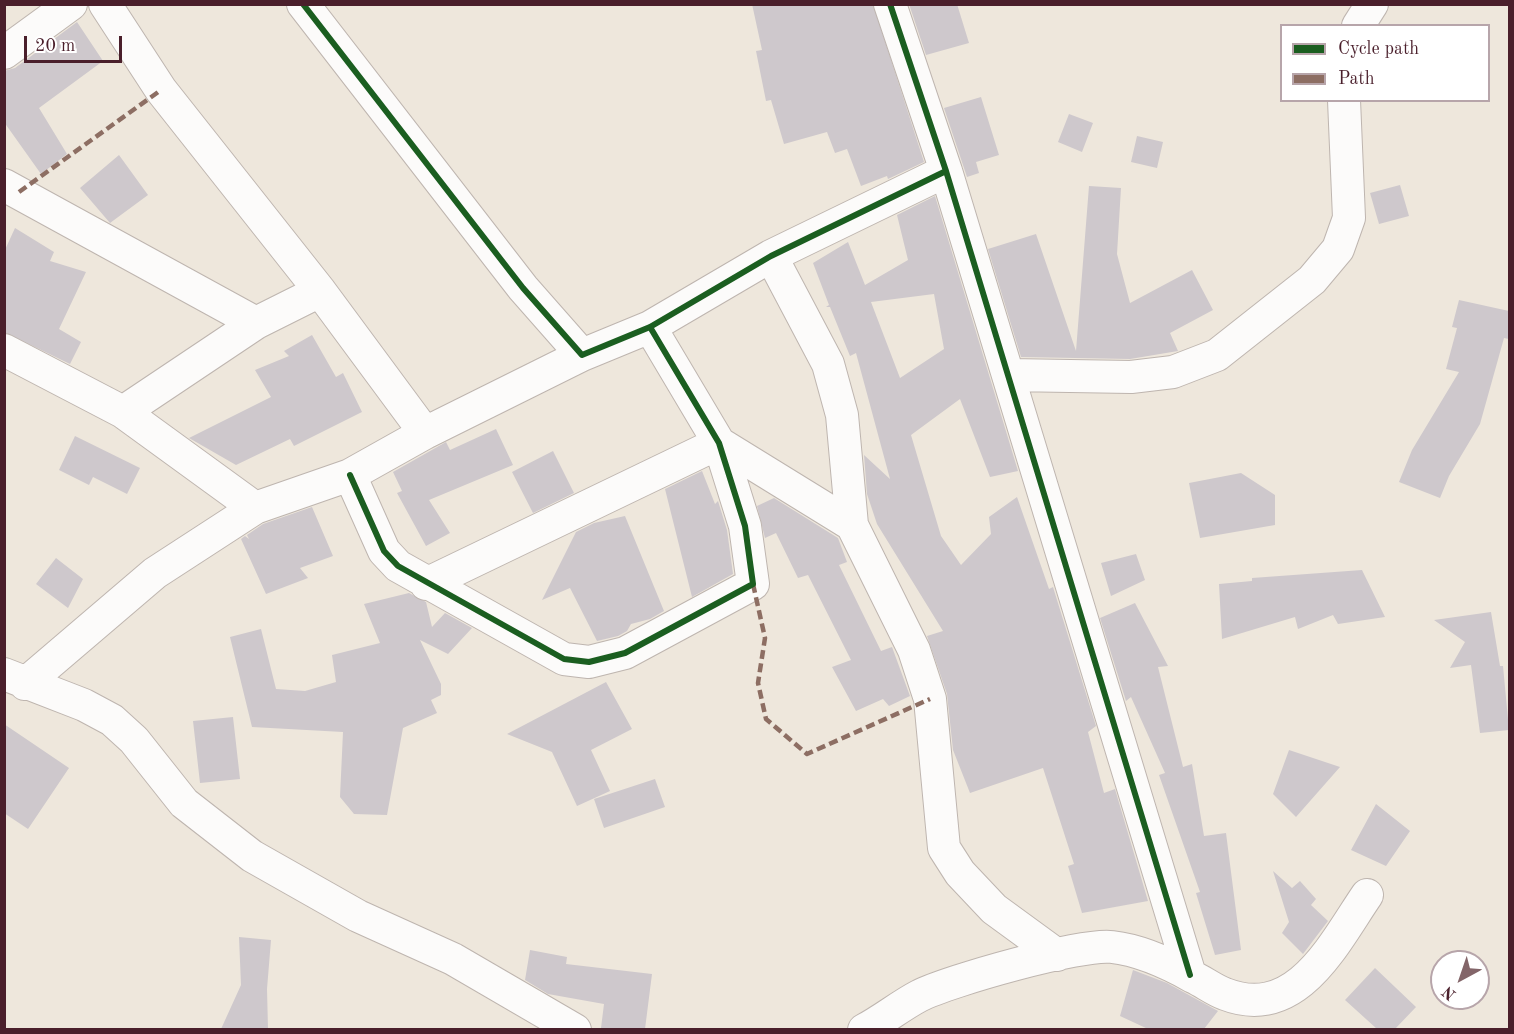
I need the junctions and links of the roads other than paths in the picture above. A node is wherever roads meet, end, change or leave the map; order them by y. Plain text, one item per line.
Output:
1 (71, 4) edge
2 (105, 4) edge
3 (303, 4) edge
4 (890, 4) edge
5 (1372, 4) edge
6 (1359, 24) edge
7 (4, 53) edge
8 (1344, 102) edge
9 (946, 171) junction
10 (4, 185) edge
11 (771, 256) junction
12 (320, 291) junction
13 (256, 323) junction
14 (650, 327) junction
15 (4, 350) edge
16 (582, 355) junction
17 (1009, 375) junction
18 (123, 412) junction
19 (426, 433) junction
20 (719, 443) junction
21 (350, 474) junction
22 (255, 508) junction
23 (852, 525) junction
24 (426, 584) junction
25 (15, 679) edge
26 (1367, 895) dead end
27 (1056, 955) junction
28 (1190, 975) junction
29 (575, 1029) edge
30 (864, 1029) edge

1 - 7 street
2 - 12 street
3 - 16 street
4 - 9 street
5 - 6 street
8 - 17 street
9 - 11 street
9 - 17 street
10 - 13 street
11 - 14 street
11 - 23 street
12 - 13 street
12 - 19 street
13 - 18 street
14 - 16 street
14 - 20 street
15 - 18 street
16 - 19 street
17 - 28 street
18 - 22 street
19 - 21 street
20 - 23 street
20 - 24 street
20 - 24 street
21 - 22 street
21 - 24 street
22 - 25 street
23 - 27 street
25 - 29 street
26 - 28 street
27 - 28 street
27 - 30 street

